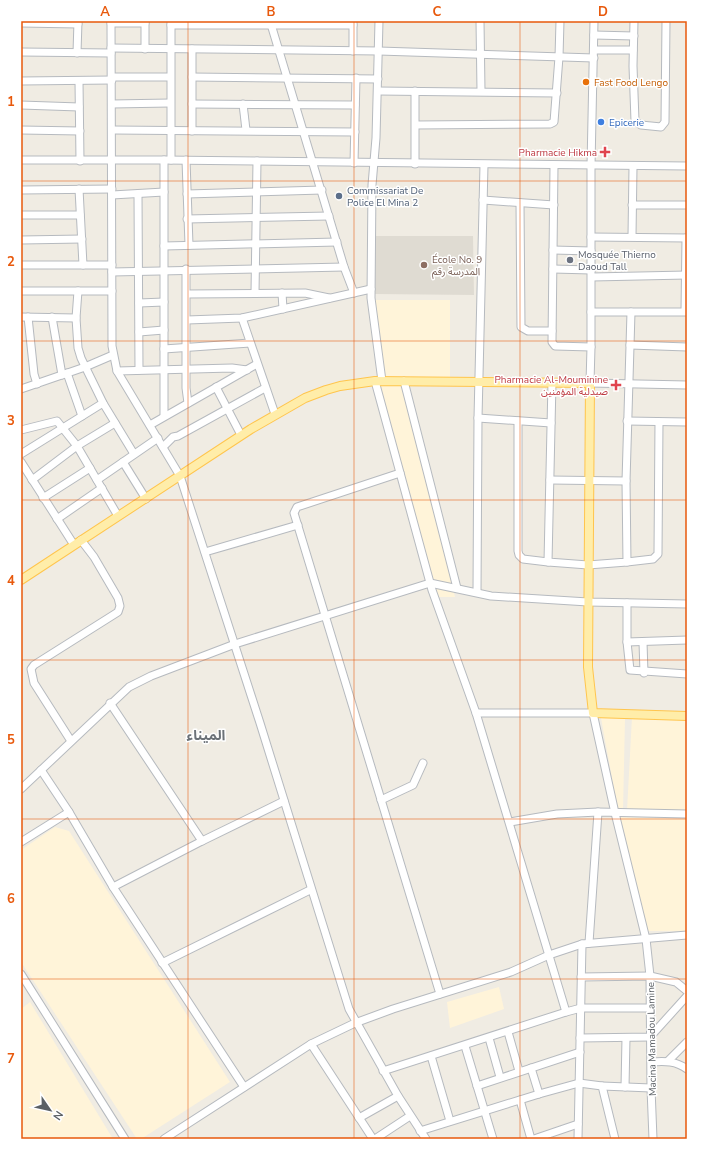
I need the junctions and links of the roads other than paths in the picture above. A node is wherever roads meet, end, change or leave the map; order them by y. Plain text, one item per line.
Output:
1 (379, 21) edge
2 (480, 21) edge
3 (560, 21) edge
4 (594, 21) edge
5 (634, 21) edge
6 (666, 21) edge
7 (78, 22) edge
8 (111, 22) edge
9 (145, 22) edge
10 (21, 23) edge
11 (171, 23) edge
12 (196, 23) edge
13 (271, 23) edge
14 (353, 23) edge
15 (594, 35) junction
16 (634, 36) junction
17 (145, 49) junction
18 (170, 49) junction
19 (192, 49) junction
20 (279, 50) junction
21 (594, 50) junction
22 (633, 50) junction
23 (111, 51) junction
24 (353, 51) junction
25 (378, 51) junction
26 (21, 52) edge
27 (77, 53) junction
28 (480, 54) junction
29 (560, 57) junction
30 (594, 58) junction
31 (170, 77) junction
32 (192, 77) junction
33 (288, 78) junction
34 (356, 78) junction
35 (112, 79) junction
36 (378, 79) junction
37 (21, 80) edge
38 (79, 81) junction
39 (378, 91) junction
40 (415, 91) junction
41 (481, 91) junction
42 (557, 93) junction
43 (170, 103) junction
44 (112, 104) junction
45 (192, 104) junction
46 (244, 104) junction
47 (21, 105) edge
48 (296, 105) junction
49 (356, 105) junction
50 (79, 106) junction
51 (416, 125) junction
52 (21, 130) edge
53 (113, 130) junction
54 (170, 130) junction
55 (246, 130) junction
56 (80, 131) junction
57 (192, 131) junction
58 (304, 132) junction
59 (355, 132) junction
60 (21, 160) edge
61 (167, 160) junction
62 (186, 160) junction
63 (80, 161) junction
64 (112, 161) junction
65 (257, 161) junction
66 (314, 162) junction
67 (354, 163) junction
68 (373, 164) junction
69 (415, 164) junction
70 (484, 165) junction
71 (554, 166) junction
72 (591, 166) junction
73 (687, 166) edge
74 (633, 167) junction
75 (79, 189) junction
76 (21, 190) edge
77 (322, 190) junction
78 (112, 192) junction
79 (164, 192) junction
80 (256, 192) junction
81 (138, 194) junction
82 (187, 194) junction
83 (483, 200) junction
84 (520, 203) junction
85 (632, 204) junction
86 (554, 205) junction
87 (687, 205) edge
88 (21, 215) edge
89 (80, 215) junction
90 (329, 216) junction
91 (256, 218) junction
92 (188, 219) junction
93 (632, 236) junction
94 (591, 237) junction
95 (687, 238) edge
96 (82, 239) junction
97 (21, 240) edge
98 (337, 242) junction
99 (256, 244) junction
100 (189, 245) junction
101 (164, 246) junction
102 (553, 250) junction
103 (591, 251) junction
104 (21, 265) edge
105 (83, 265) junction
106 (344, 267) junction
107 (112, 268) junction
108 (255, 268) junction
109 (186, 269) junction
110 (553, 269) junction
111 (140, 270) junction
112 (164, 270) junction
113 (592, 273) junction
114 (686, 275) edge
115 (371, 289) junction
116 (21, 291) edge
117 (112, 291) junction
118 (78, 292) junction
119 (255, 293) junction
120 (282, 293) junction
121 (354, 293) junction
122 (187, 294) junction
123 (329, 298) junction
124 (140, 302) junction
125 (164, 302) junction
126 (283, 309) junction
127 (592, 312) junction
128 (631, 312) junction
129 (686, 312) edge
130 (25, 317) edge
131 (52, 317) junction
132 (76, 318) junction
133 (242, 318) junction
134 (187, 320) junction
135 (164, 330) junction
136 (552, 331) junction
137 (139, 332) junction
138 (250, 343) junction
139 (630, 346) junction
140 (187, 347) junction
141 (592, 347) junction
142 (687, 347) edge
143 (164, 349) junction
144 (113, 354) junction
145 (257, 364) junction
146 (85, 367) junction
147 (139, 370) junction
148 (164, 370) junction
149 (187, 370) junction
150 (247, 370) junction
151 (117, 371) junction
152 (64, 374) junction
153 (379, 381) junction
154 (404, 381) junction
155 (478, 381) junction
156 (552, 382) junction
157 (590, 383) junction
158 (37, 384) junction
159 (628, 384) junction
160 (687, 385) edge
161 (216, 387) junction
162 (21, 388) edge
163 (265, 388) junction
164 (104, 402) junction
165 (188, 403) junction
166 (227, 410) junction
167 (275, 414) junction
168 (82, 416) junction
169 (164, 416) junction
170 (478, 418) junction
171 (518, 421) junction
172 (627, 421) junction
173 (660, 422) junction
174 (687, 422) edge
175 (115, 423) junction
176 (551, 423) junction
177 (150, 425) junction
178 (63, 428) junction
179 (21, 430) edge
180 (241, 435) junction
181 (158, 438) junction
182 (77, 446) junction
183 (163, 447) junction
184 (21, 454) edge
185 (134, 454) junction
186 (21, 462) edge
187 (123, 462) junction
188 (90, 468) junction
189 (400, 473) junction
190 (180, 476) junction
191 (32, 480) junction
192 (98, 480) junction
193 (550, 480) junction
194 (589, 481) junction
195 (626, 481) junction
196 (102, 488) junction
197 (43, 498) junction
198 (146, 499) junction
199 (118, 516) junction
200 (57, 519) junction
201 (298, 525) junction
202 (78, 543) junction
203 (205, 552) junction
204 (548, 562) junction
205 (627, 562) junction
206 (588, 565) junction
207 (21, 580) edge
208 (430, 582) junction
209 (457, 588) junction
210 (477, 592) junction
211 (588, 602) junction
212 (627, 603) junction
213 (687, 604) edge
214 (326, 614) junction
215 (687, 640) edge
216 (627, 642) junction
217 (643, 642) junction
218 (235, 644) junction
219 (644, 673) junction
220 (687, 674) edge
221 (110, 703) junction
222 (476, 713) junction
223 (593, 713) junction
224 (687, 716) edge
225 (71, 741) junction
226 (423, 763) dead end
227 (41, 770) junction
228 (21, 790) edge
229 (381, 800) junction
230 (284, 801) junction
231 (69, 812) junction
232 (598, 812) junction
233 (615, 813) junction
234 (687, 814) edge
235 (510, 822) junction
236 (202, 841) junction
237 (21, 842) edge
238 (113, 887) junction
239 (310, 890) junction
240 (687, 935) edge
241 (646, 939) junction
242 (585, 944) junction
243 (549, 955) junction
244 (162, 964) junction
245 (21, 974) edge
246 (650, 976) junction
247 (581, 977) junction
248 (687, 991) edge
249 (440, 994) junction
250 (687, 996) edge
251 (581, 1008) junction
252 (650, 1008) junction
253 (566, 1012) junction
254 (355, 1023) junction
255 (508, 1032) junction
256 (650, 1037) junction
257 (489, 1038) junction
258 (580, 1038) junction
259 (626, 1038) junction
260 (687, 1042) edge
261 (312, 1044) junction
262 (465, 1046) junction
263 (580, 1049) junction
264 (431, 1056) junction
265 (668, 1061) junction
266 (652, 1062) junction
267 (531, 1068) junction
268 (687, 1069) edge
269 (383, 1071) junction
270 (519, 1071) junction
271 (500, 1077) junction
272 (579, 1083) junction
273 (244, 1086) junction
274 (477, 1086) junction
275 (602, 1086) junction
276 (625, 1087) junction
277 (651, 1088) junction
278 (539, 1094) junction
279 (398, 1096) junction
280 (520, 1100) junction
281 (485, 1110) junction
282 (410, 1116) junction
283 (359, 1118) junction
284 (450, 1121) junction
285 (578, 1124) junction
286 (420, 1131) junction
287 (125, 1139) edge
288 (164, 1139) edge
289 (374, 1139) edge
290 (426, 1139) edge
291 (493, 1139) edge
292 (533, 1139) edge
293 (578, 1139) edge
294 (615, 1139) edge
295 (653, 1139) edge

1 - 25 street
2 - 28 street
3 - 29 street
4 - 15 street
5 - 16 street
6 - 22 street
7 - 10 street
7 - 27 street
8 - 9 street
8 - 23 street
9 - 17 street
11 - 12 street
11 - 18 street
12 - 13 street
13 - 14 street
13 - 20 street
14 - 24 street
15 - 16 street
15 - 21 street
16 - 22 street
17 - 18 street
17 - 23 street
18 - 19 street
18 - 31 street
19 - 20 street
19 - 32 street
20 - 24 street
20 - 33 street
21 - 22 street
21 - 30 street
23 - 27 street
23 - 35 street
24 - 25 street
25 - 28 street
25 - 36 street
26 - 27 street
28 - 29 street
28 - 41 street
29 - 30 street
29 - 42 street
30 - 72 street
31 - 35 street
31 - 43 street
32 - 33 street
32 - 45 street
33 - 34 street
33 - 48 street
34 - 36 street
34 - 49 street
35 - 38 street
35 - 44 street
36 - 39 street
37 - 38 street
38 - 50 street
39 - 40 street
39 - 68 street
40 - 41 street
40 - 51 street
41 - 42 street
42 - 51 street
43 - 44 street
43 - 54 street
44 - 53 street
45 - 46 street
45 - 57 street
46 - 48 street
46 - 55 street
47 - 50 street
48 - 49 street
48 - 58 street
49 - 59 street
50 - 56 street
51 - 69 street
52 - 56 street
53 - 54 street
53 - 64 street
54 - 57 street
54 - 61 street
55 - 57 street
55 - 58 street
56 - 63 street
58 - 59 street
58 - 66 street
59 - 67 street
60 - 63 street
61 - 62 street
61 - 64 street
61 - 79 street
62 - 65 street
62 - 82 street
63 - 64 street
64 - 78 street
65 - 66 street
65 - 80 street
66 - 67 street
66 - 77 street
67 - 68 street
68 - 69 street
68 - 115 street
69 - 70 street
70 - 71 street
70 - 83 street
71 - 72 street
71 - 86 street
72 - 74 street
72 - 94 street
73 - 74 street
74 - 85 street
75 - 76 street
75 - 78 street
75 - 89 street
77 - 80 street
77 - 90 street
78 - 81 street
78 - 107 street
79 - 81 street
79 - 101 street
80 - 82 street
80 - 91 street
81 - 111 street
82 - 92 street
83 - 84 street
83 - 155 street
84 - 86 street
84 - 136 street
85 - 87 street
85 - 93 street
86 - 102 street
88 - 89 street
89 - 96 street
90 - 91 street
90 - 98 street
91 - 92 street
91 - 99 street
92 - 100 street
93 - 94 street
93 - 95 street
94 - 103 street
95 - 114 street
96 - 97 street
96 - 105 street
98 - 99 street
98 - 106 street
99 - 100 street
99 - 108 street
100 - 101 street
101 - 112 street
102 - 103 street
102 - 110 street
103 - 113 street
104 - 105 street
105 - 107 street
106 - 108 street
106 - 121 street
107 - 111 street
107 - 117 street
108 - 109 street
108 - 119 street
109 - 112 street
109 - 122 street
110 - 113 street
110 - 136 street
111 - 112 street
111 - 124 street
112 - 125 street
113 - 114 street
113 - 127 street
114 - 129 street
115 - 121 street
115 - 153 street
116 - 118 street
117 - 118 street
117 - 144 street
118 - 132 street
119 - 120 street
119 - 122 street
120 - 123 street
120 - 126 street
121 - 123 street
122 - 134 street
123 - 126 street
124 - 125 street
124 - 137 street
125 - 135 street
126 - 133 street
127 - 128 street
127 - 141 street
128 - 129 street
128 - 139 street
130 - 131 street
130 - 158 street
131 - 132 street
131 - 152 street
132 - 146 street
133 - 134 street
133 - 138 street
134 - 140 street
135 - 137 street
135 - 143 street
136 - 141 street
137 - 147 street
138 - 140 street
138 - 145 street
139 - 142 street
139 - 159 street
140 - 143 street
140 - 149 street
141 - 157 street
143 - 148 street
144 - 146 street
144 - 151 street
145 - 150 street
145 - 163 street
146 - 152 street
146 - 164 street
147 - 148 street
147 - 151 street
148 - 149 street
148 - 169 street
149 - 150 street
149 - 165 street
150 - 161 street
151 - 177 street
152 - 158 street
152 - 168 street
153 - 154 main road
153 - 167 main road
153 - 189 street
154 - 155 main road
154 - 209 street
155 - 156 main road
155 - 170 street
156 - 157 main road
156 - 176 street
157 - 159 street
157 - 194 main road
158 - 162 street
159 - 160 street
159 - 172 street
161 - 165 street
161 - 166 street
163 - 166 street
163 - 167 street
164 - 168 street
164 - 175 street
165 - 169 street
166 - 180 street
166 - 183 street
167 - 180 main road
168 - 178 street
169 - 177 street
170 - 171 street
170 - 210 street
171 - 176 street
171 - 204 street
172 - 173 street
172 - 195 street
173 - 174 street
173 - 205 street
175 - 182 street
175 - 185 street
176 - 193 street
177 - 181 street
178 - 179 street
178 - 182 street
178 - 184 street
180 - 190 main road
181 - 183 street
181 - 185 street
182 - 188 street
182 - 191 street
183 - 190 street
185 - 187 street
186 - 191 street
187 - 192 street
187 - 198 street
188 - 192 street
188 - 197 street
189 - 201 street
189 - 208 street
190 - 198 main road
190 - 203 street
191 - 197 street
192 - 196 street
193 - 194 street
193 - 204 street
194 - 195 street
194 - 206 main road
195 - 205 street
196 - 199 street
196 - 200 street
197 - 200 street
198 - 199 main road
199 - 202 main road
200 - 202 street
201 - 203 street
201 - 214 street
202 - 207 main road
202 - 225 street
203 - 218 street
204 - 206 street
205 - 206 street
206 - 211 main road
208 - 209 street
208 - 214 street
208 - 222 street
209 - 210 street
210 - 211 street
211 - 212 street
211 - 223 main road
212 - 213 street
212 - 216 street
214 - 218 street
214 - 229 street
215 - 217 street
216 - 217 street
216 - 219 street
217 - 219 street
218 - 221 street
218 - 230 street
219 - 220 street
221 - 225 street
221 - 236 street
222 - 223 street
222 - 235 street
223 - 224 main road
223 - 233 street, Macina Mamadou Lamine
225 - 227 street
226 - 229 street
227 - 228 street
227 - 231 street
229 - 249 street
230 - 236 street
230 - 239 street
231 - 237 street
231 - 238 street
232 - 233 street
232 - 235 street
232 - 242 street
233 - 234 street
233 - 241 street, Macina Mamadou Lamine
235 - 243 street
236 - 238 street
238 - 244 street
239 - 244 street
239 - 254 street
240 - 241 street
241 - 242 street
241 - 246 street, Macina Mamadou Lamine
242 - 243 street
242 - 247 street
243 - 249 street
243 - 253 street
244 - 273 street
245 - 287 street
246 - 247 street
246 - 248 street
246 - 252 street, Macina Mamadou Lamine
247 - 251 street
249 - 254 street
250 - 256 street
251 - 252 street
251 - 253 street
251 - 258 street
252 - 256 street, Macina Mamadou Lamine
253 - 255 street
254 - 261 street
254 - 269 street
255 - 257 street
255 - 270 street
256 - 259 street
256 - 266 street, Macina Mamadou Lamine
257 - 262 street
257 - 271 street
258 - 259 street
258 - 263 street
259 - 276 street
260 - 265 street
261 - 273 street
261 - 283 street
262 - 264 street
262 - 274 street
263 - 267 street
263 - 272 street
264 - 269 street
264 - 284 street
265 - 266 street
265 - 268 street
266 - 277 street, Macina Mamadou Lamine
267 - 270 street
267 - 278 street
269 - 279 street
270 - 271 street
271 - 274 street
272 - 275 street
272 - 278 street
272 - 285 street
273 - 288 street
274 - 281 street
275 - 276 street
275 - 294 street
276 - 277 street
277 - 295 street, Macina Mamadou Lamine
278 - 280 street
279 - 282 street
279 - 283 street
280 - 281 street
280 - 292 street
281 - 284 street
281 - 291 street
282 - 286 street
282 - 289 street
283 - 289 street
284 - 286 street
285 - 292 street
285 - 293 street
286 - 290 street

